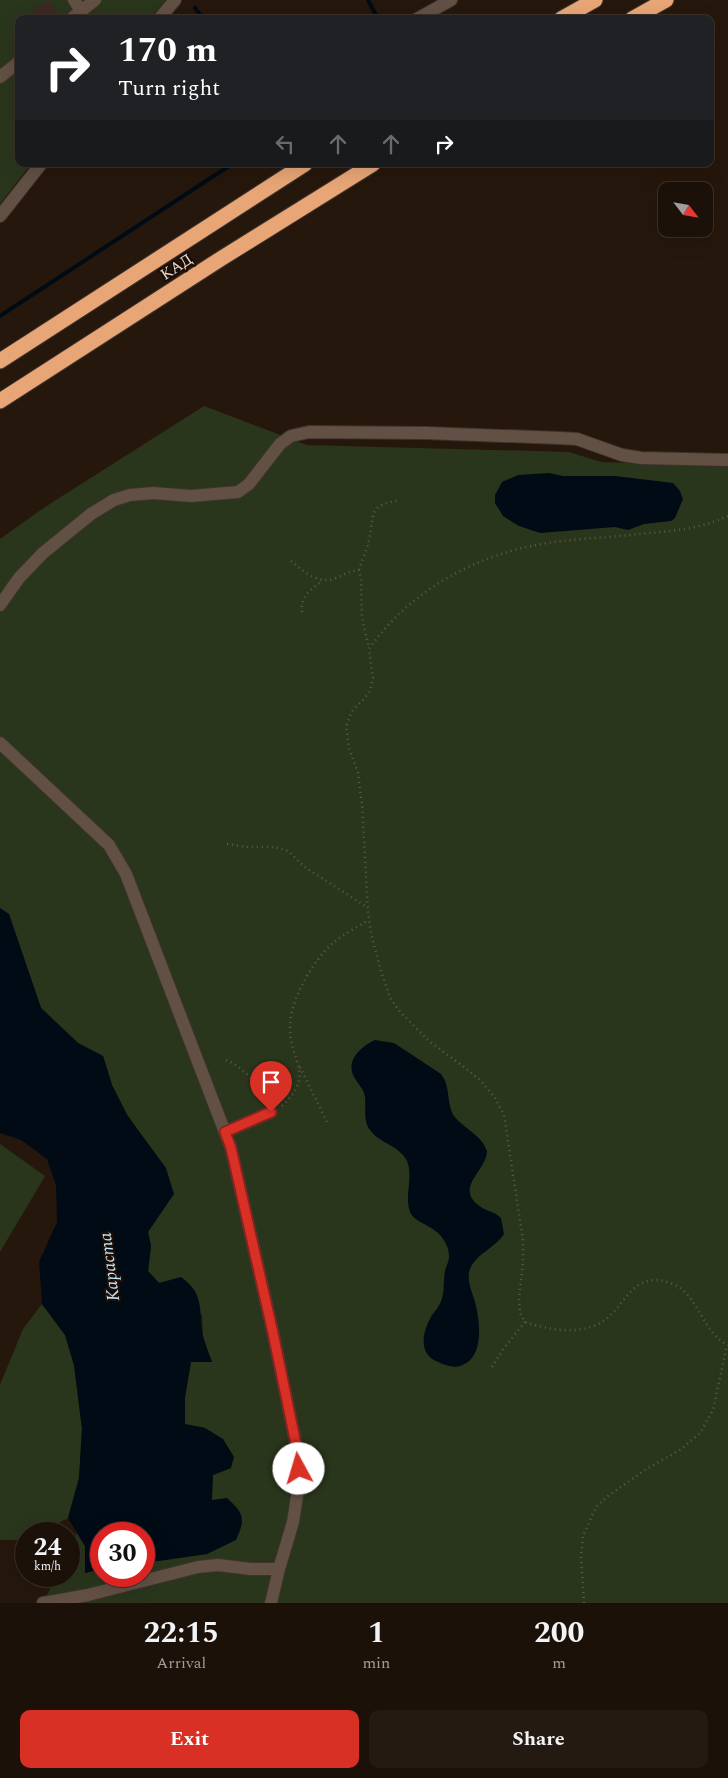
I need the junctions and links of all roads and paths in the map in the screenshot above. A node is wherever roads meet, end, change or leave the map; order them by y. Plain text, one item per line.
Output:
1 (95, 0) edge
2 (175, 0) edge
3 (451, 0) edge
4 (596, 0) edge
5 (666, 0) edge
6 (76, 10) edge
7 (162, 15) edge
8 (424, 15) edge
9 (568, 15) edge
10 (639, 15) edge
11 (15, 65) edge
12 (0, 77) edge
13 (39, 167) edge
14 (300, 167) edge
15 (368, 167) edge
16 (0, 216) edge
17 (0, 361) edge
18 (0, 401) edge
19 (728, 460) edge
20 (400, 500) dead end
21 (728, 516) edge
22 (291, 561) dead end
23 (359, 570) junction
24 (322, 581) junction
25 (0, 605) edge
26 (302, 612) dead end
27 (369, 649) junction
28 (0, 742) edge
29 (227, 844) dead end
30 (367, 907) junction
31 (369, 920) junction
32 (226, 1060) dead end
33 (300, 1066) junction
34 (271, 1112) junction
35 (328, 1124) dead end
36 (225, 1132) junction
37 (525, 1322) junction
38 (728, 1345) edge
39 (492, 1367) dead end
40 (280, 1569) junction
41 (43, 1603) edge
42 (271, 1603) edge
43 (584, 1603) edge

1 - 6 street
2 - 7 street
3 - 8 street
4 - 9 highway
5 - 10 highway
11 - 12 street
13 - 16 street
14 - 17 highway, КАД
15 - 18 highway, КАД
19 - 25 street
20 - 23 path
21 - 27 path
22 - 24 path
23 - 24 path
23 - 27 path
24 - 26 path
27 - 30 path
28 - 36 street
29 - 30 path
30 - 31 path
31 - 33 path
31 - 37 path
32 - 34 path
33 - 34 path
33 - 35 path
34 - 36 street
36 - 40 street
37 - 38 path
37 - 39 path
38 - 43 path
40 - 41 street
40 - 42 street

